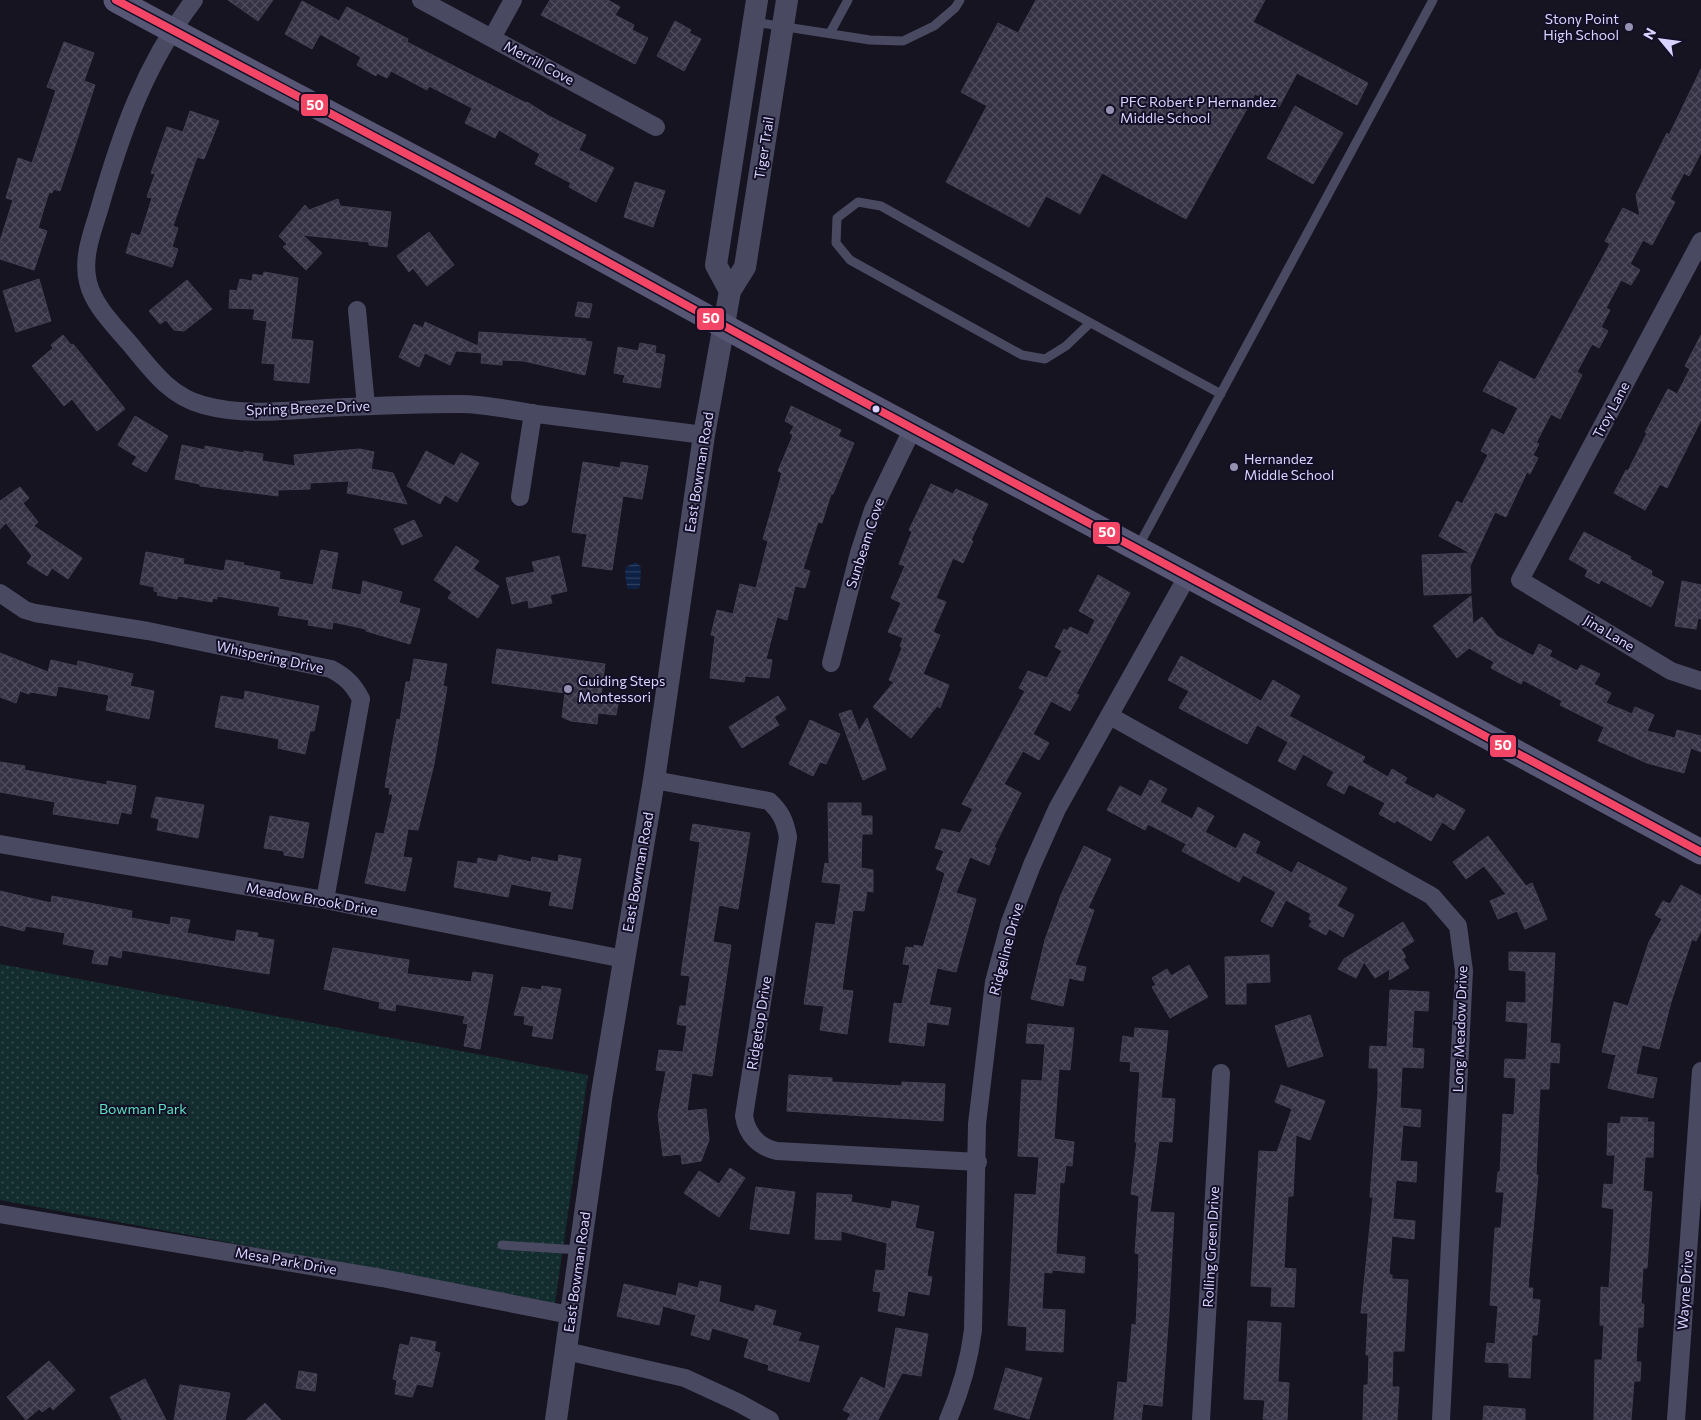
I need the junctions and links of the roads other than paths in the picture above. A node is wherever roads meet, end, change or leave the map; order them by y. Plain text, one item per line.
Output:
1 (116, 0) edge
2 (194, 0) edge
3 (421, 0) edge
4 (513, 0) edge
5 (786, 0) edge
6 (848, 0) edge
7 (960, 0) edge
8 (1433, 0) edge
9 (755, 11) edge
10 (783, 26) junction
11 (171, 30) junction
12 (830, 33) junction
13 (492, 38) junction
14 (656, 127) dead end
15 (1701, 241) edge
16 (730, 292) junction
17 (357, 310) dead end
18 (1090, 323) junction
19 (723, 325) junction
20 (1221, 394) junction
21 (366, 406) junction
22 (533, 413) junction
23 (913, 428) junction
24 (704, 435) junction
25 (520, 498) dead end
26 (1138, 547) junction
27 (1188, 575) junction
28 (1520, 580) joint
29 (0, 593) edge
30 (830, 663) dead end
31 (1701, 681) edge
32 (1110, 716) junction
33 (654, 780) junction
34 (0, 844) edge
35 (1701, 852) edge
36 (325, 900) junction
37 (624, 959) junction
38 (1701, 1071) edge
39 (1221, 1073) dead end
40 (978, 1162) junction
41 (0, 1214) edge
42 (502, 1245) dead end
43 (580, 1250) junction
44 (570, 1315) junction
45 (566, 1351) junction
46 (556, 1420) edge
47 (770, 1420) edge
48 (948, 1420) edge
49 (1200, 1420) edge
50 (1441, 1420) edge
51 (1676, 1420) edge

1 - 11 main road
2 - 11 street, Spring Breeze Drive
3 - 13 street, Merrill Cove
4 - 13 street
5 - 10 street, Tiger Trail
6 - 12 lane
7 - 12 lane
8 - 20 lane
9 - 10 lane
9 - 16 street
10 - 12 lane
10 - 16 street, Tiger Trail
11 - 19 main road
11 - 21 street, Spring Breeze Drive
13 - 14 street, Merrill Cove
15 - 28 street, Troy Lane
16 - 19 street, Tiger Trail
17 - 21 street
18 - 18 lane
18 - 20 lane
19 - 23 main road
19 - 24 street, East Bowman Road
20 - 26 lane
21 - 22 street, Spring Breeze Drive
22 - 24 street, Spring Breeze Drive
22 - 25 street
23 - 26 main road
23 - 30 street, Sunbeam Cove
24 - 33 street, East Bowman Road
26 - 27 main road
27 - 32 street, Ridgeline Drive
27 - 35 main road
28 - 31 street, Jina Lane
29 - 36 street, Whispering Drive
32 - 40 street, Ridgeline Drive
32 - 50 street, Long Meadow Drive
33 - 37 street, East Bowman Road
33 - 40 street, Ridgetop Drive
34 - 36 street, Meadow Brook Drive
36 - 37 street, Meadow Brook Drive
37 - 43 street, East Bowman Road
38 - 51 street, Wayne Drive
39 - 49 street, Rolling Green Drive
40 - 48 street, Ridgeline Drive
41 - 44 street, Mesa Park Drive
42 - 43 lane
43 - 44 street, East Bowman Road
44 - 45 street, East Bowman Road
45 - 46 street, East Bowman Road
45 - 47 street

